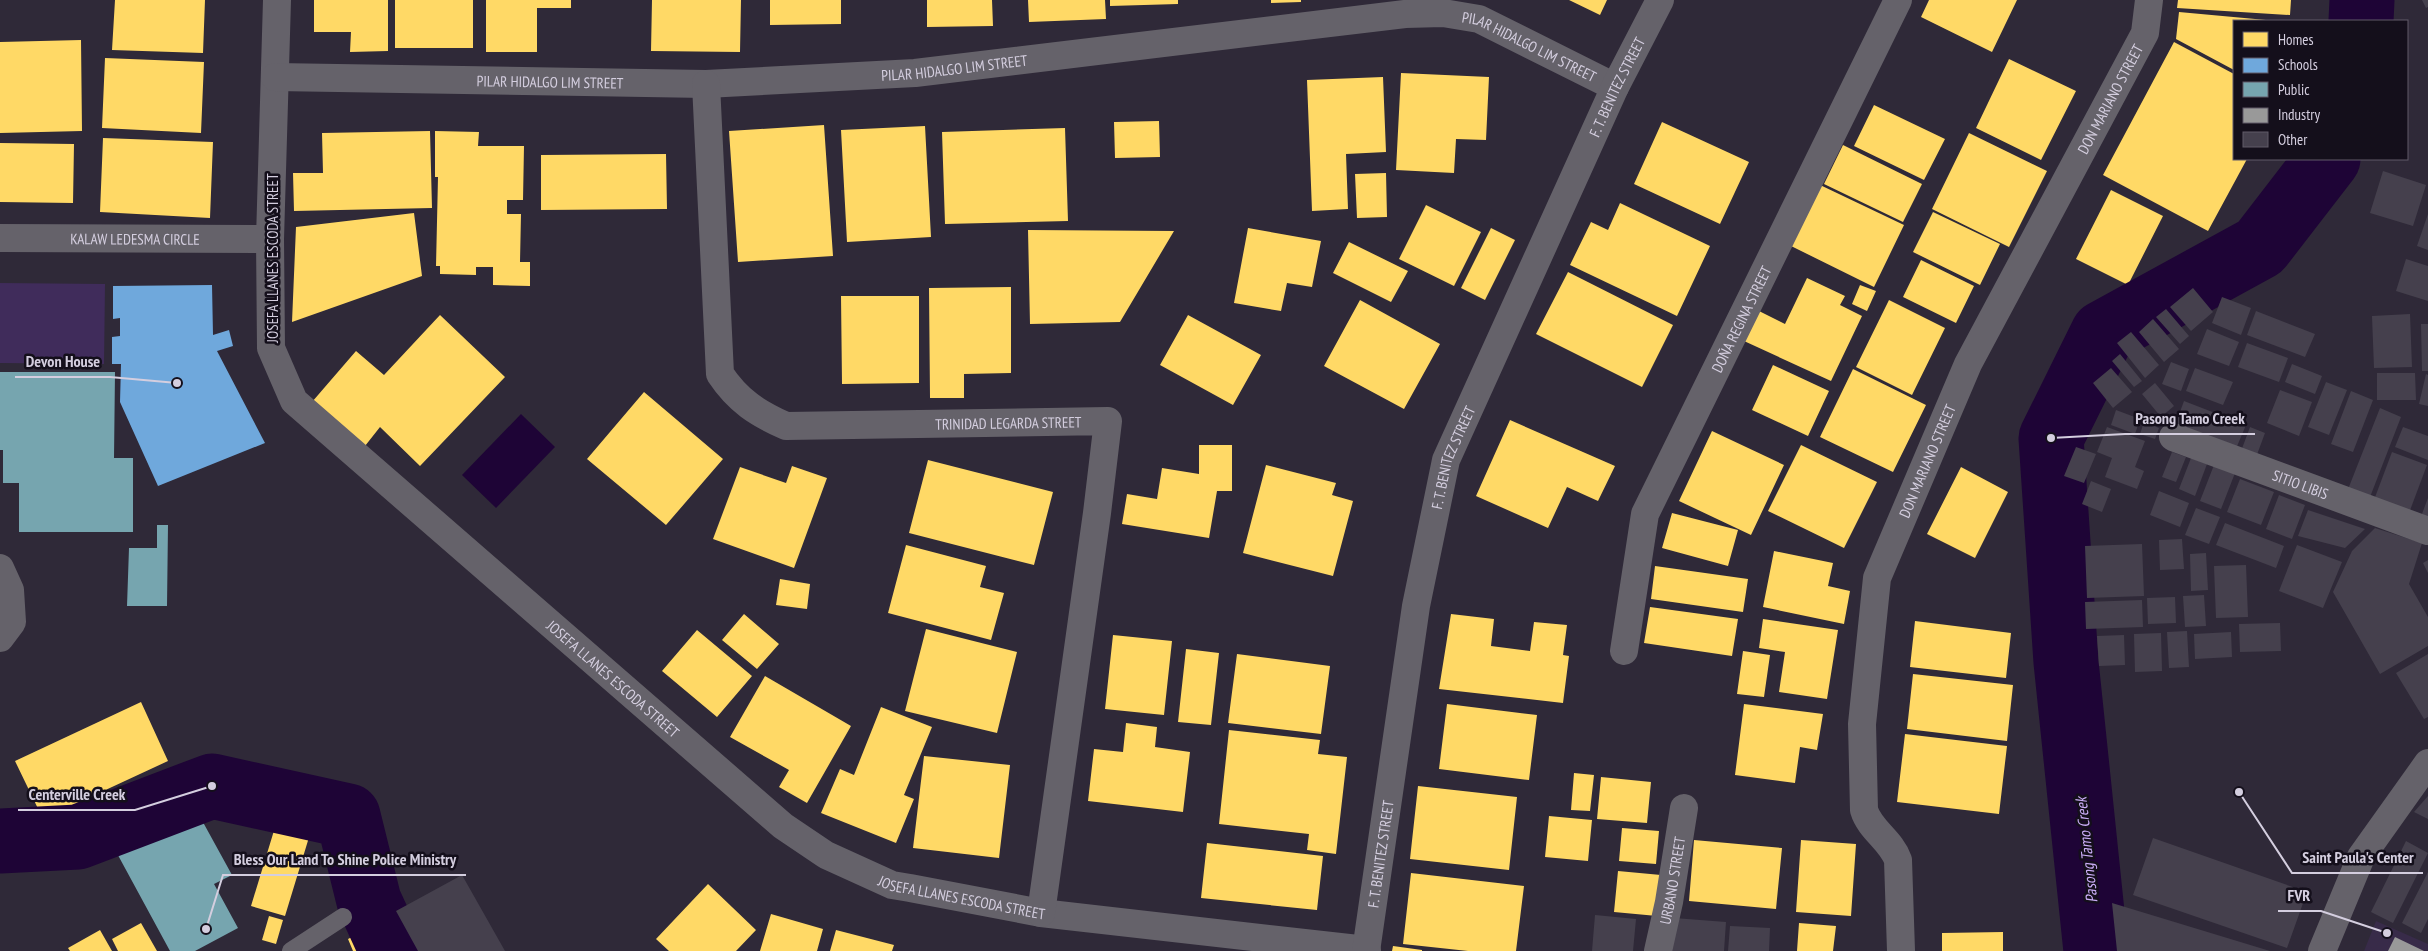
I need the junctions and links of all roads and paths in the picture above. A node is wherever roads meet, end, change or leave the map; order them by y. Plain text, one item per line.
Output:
1 (277, 0) edge
2 (1660, 0) edge
3 (1898, 0) edge
4 (2149, 0) edge
5 (275, 77) junction
6 (706, 84) junction
7 (1615, 87) junction
8 (0, 238) edge
9 (270, 239) junction
10 (2173, 437) dead end
11 (2428, 531) edge
12 (0, 568) edge
13 (0, 638) edge
14 (1624, 651) dead end
15 (2428, 763) edge
16 (1684, 808) dead end
17 (1041, 913) junction
18 (343, 917) dead end
19 (1366, 950) edge
20 (291, 951) edge
21 (1658, 951) edge
22 (1900, 951) edge
23 (2322, 951) edge

1 - 5 street, JOSEFA LLANES ESCODA STREET
2 - 7 street, F. T. BENITEZ STREET
3 - 14 street, DOÑA REGINA STREET
4 - 22 street, DON MARIANO STREET
5 - 6 street, PILAR HIDALGO LIM STREET
5 - 9 street, JOSEFA LLANES ESCODA STREET
6 - 7 street, PILAR HIDALGO LIM STREET
6 - 17 street, TRINIDAD LEGARDA STREET
7 - 19 street, F. T. BENITEZ STREET
8 - 9 street, KALAW LEDESMA CIRCLE
9 - 17 street, JOSEFA LLANES ESCODA STREET
10 - 11 street, SITIO LIBIS
12 - 13 street
15 - 23 street
16 - 21 street, URBANO STREET
17 - 19 street, JOSEFA LLANES ESCODA STREET
18 - 20 lane

